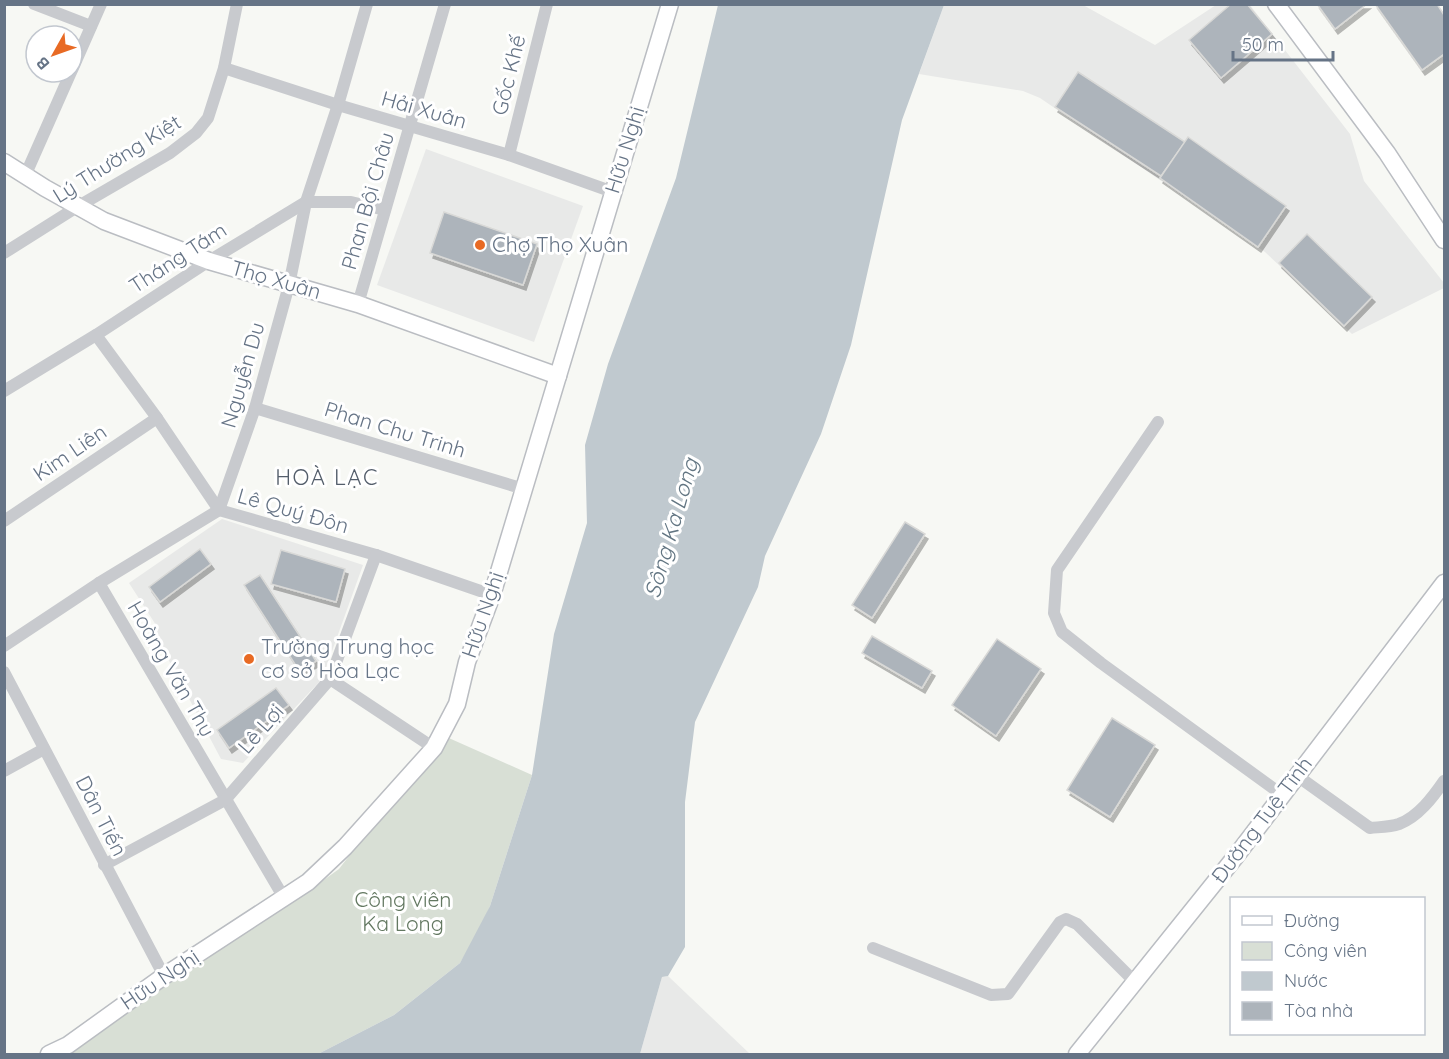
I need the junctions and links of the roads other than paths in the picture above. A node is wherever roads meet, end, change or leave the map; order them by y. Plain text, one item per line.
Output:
1 (34, 4) edge
2 (101, 4) edge
3 (237, 4) edge
4 (368, 4) edge
5 (445, 4) edge
6 (547, 4) edge
7 (670, 4) edge
8 (1276, 4) edge
9 (91, 26) junction
10 (84, 42) edge
11 (224, 68) junction
12 (65, 84) edge
13 (338, 105) junction
14 (410, 127) junction
15 (509, 155) junction
16 (4, 162) edge
17 (25, 176) junction
18 (613, 192) junction
19 (306, 202) junction
20 (77, 207) junction
21 (386, 210) junction
22 (1444, 240) edge
23 (4, 253) edge
24 (209, 261) junction
25 (289, 285) junction
26 (358, 304) junction
27 (96, 335) junction
28 (558, 376) junction
29 (4, 391) edge
30 (255, 408) junction
31 (157, 418) junction
32 (1158, 422) dead end
33 (524, 489) junction
34 (219, 510) junction
35 (4, 521) edge
36 (376, 555) junction
37 (99, 583) junction
38 (492, 595) junction
39 (1441, 595) edge
40 (4, 646) edge
41 (4, 672) edge
42 (330, 679) junction
43 (434, 748) junction
44 (44, 749) junction
45 (4, 771) edge
46 (1296, 775) junction
47 (1444, 781) edge
48 (1281, 794) junction
49 (225, 800) junction
50 (104, 865) junction
51 (284, 898) junction
52 (873, 948) dead end
53 (164, 976) junction
54 (1135, 982) junction
55 (49, 1054) edge
56 (1077, 1054) edge

1 - 9 street
2 - 9 street
3 - 11 street, Lý Thường Kiệt
4 - 13 street, Nguyễn Du
5 - 14 street, Phan Bội Châu
6 - 15 street, Gốc Khế
7 - 18 street, Hữu Nghị
8 - 22 street
9 - 10 street
11 - 13 street, Hải Xuân
11 - 20 street, Lý Thường Kiệt
12 - 17 street
13 - 14 street, Hải Xuân
13 - 19 street, Nguyễn Du
14 - 15 street, Hải Xuân
14 - 21 street, Phan Bội Châu
15 - 18 street, Hải Xuân
16 - 17 street, Thọ Xuân
17 - 20 street, Thọ Xuân
18 - 28 street, Hữu Nghị
19 - 21 street
19 - 24 street, Tháng Tám
19 - 25 street, Nguyễn Du
20 - 23 street, Lý Thường Kiệt
20 - 24 street, Thọ Xuân
21 - 26 street, Phan Bội Châu
24 - 25 street, Thọ Xuân
24 - 27 street, Tháng Tám
25 - 26 street, Thọ Xuân
25 - 30 street, Nguyễn Du
26 - 28 street, Thọ Xuân
27 - 29 street, Tháng Tám
27 - 31 street, Lê Quý Đôn
28 - 33 street, Hữu Nghị
30 - 33 street, Phan Chu Trinh
30 - 34 street, Nguyễn Du
31 - 34 street, Lê Quý Đôn
31 - 35 street, Kim Liên
32 - 48 street
33 - 38 street, Hữu Nghị
34 - 36 street, Lê Quý Đôn
34 - 37 street
36 - 38 street, Lê Quý Đôn
36 - 42 street, Lê Lợi
37 - 40 street
37 - 49 street, Hoàng Văn Thụ
38 - 43 street, Hữu Nghị
39 - 46 street, Đường Tuệ Tĩnh
41 - 44 street, Dân Tiến
42 - 43 street
42 - 49 street, Lê Lợi
43 - 51 street, Hữu Nghị
44 - 45 street
44 - 50 street, Dân Tiến
46 - 47 street
46 - 48 street, Đường Tuệ Tĩnh
48 - 54 street, Đường Tuệ Tĩnh
49 - 50 street, Lê Lợi
49 - 51 street, Hoàng Văn Thụ
50 - 53 street, Dân Tiến
51 - 53 street, Hữu Nghị
52 - 54 street
53 - 55 street, Hữu Nghị
54 - 56 street, Đường Tuệ Tĩnh

